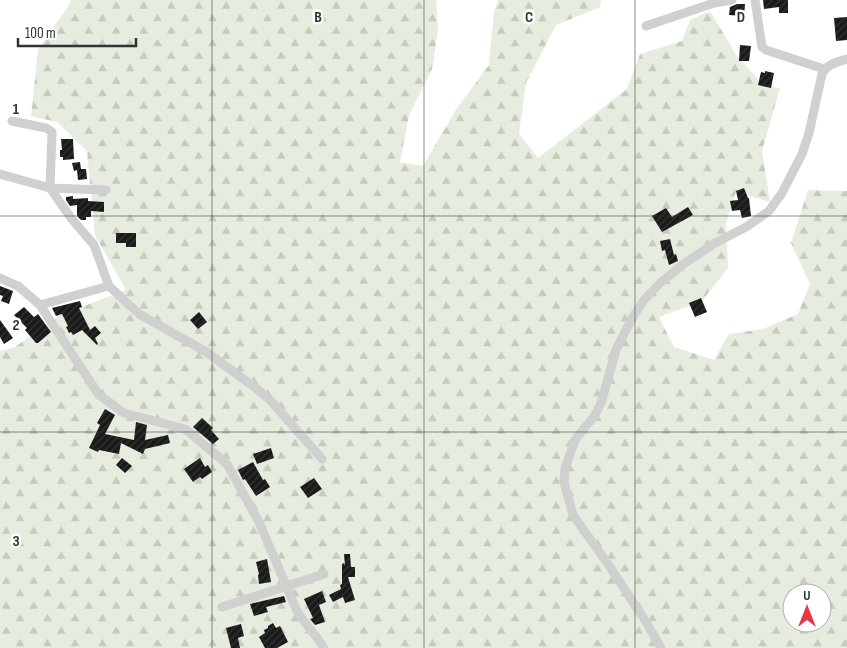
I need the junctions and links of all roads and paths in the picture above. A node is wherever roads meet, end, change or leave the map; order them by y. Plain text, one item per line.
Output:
1 (732, 0) edge
2 (755, 0) edge
3 (646, 26) dead end
4 (847, 58) edge
5 (824, 69) junction
6 (12, 121) dead end
7 (0, 174) edge
8 (50, 188) junction
9 (106, 190) dead end
10 (0, 278) edge
11 (110, 286) junction
12 (40, 304) junction
13 (322, 458) dead end
14 (324, 574) dead end
15 (286, 587) junction
16 (222, 607) dead end
17 (324, 648) edge
18 (661, 648) edge

1 - 3 street
2 - 5 street
4 - 5 street
5 - 18 street
6 - 8 street
7 - 8 street
8 - 9 street
8 - 11 street
10 - 12 street
11 - 12 street
11 - 13 street
12 - 15 street
14 - 15 street
15 - 16 street
15 - 17 street

